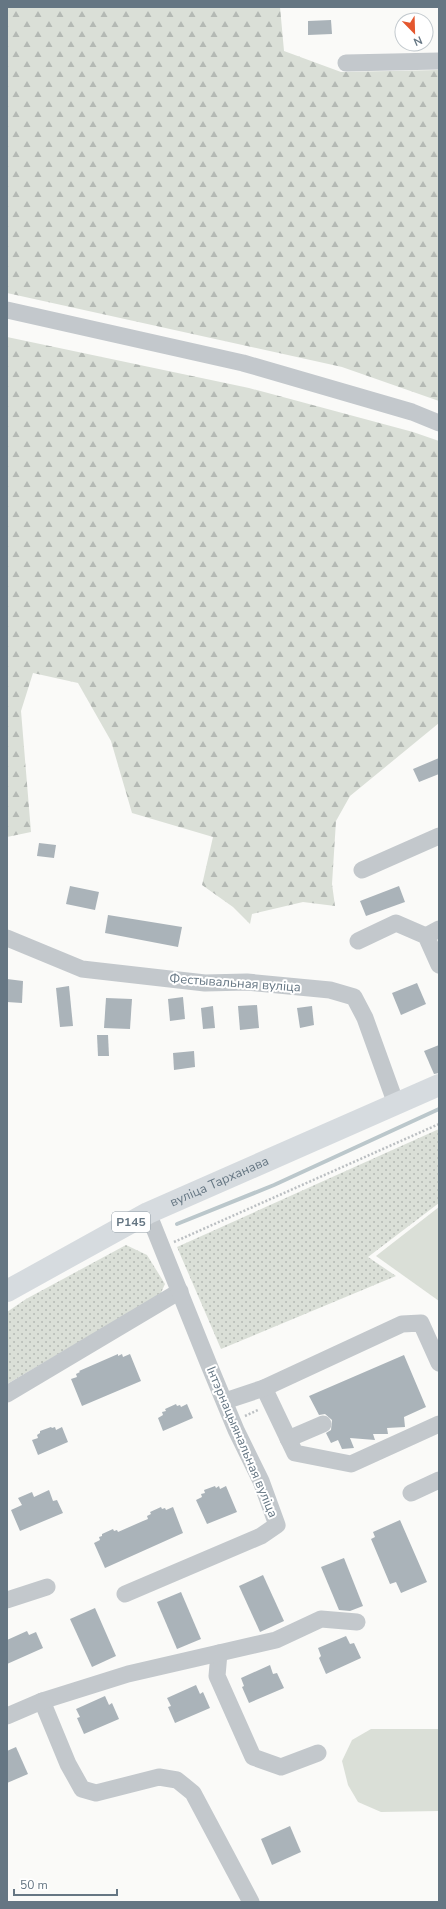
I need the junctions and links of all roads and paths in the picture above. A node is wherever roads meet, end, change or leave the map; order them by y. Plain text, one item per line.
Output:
1 (439, 61) edge
2 (346, 63) dead end
3 (7, 310) edge
4 (439, 423) edge
5 (439, 836) edge
6 (362, 870) dead end
7 (432, 932) edge
8 (7, 938) edge
9 (358, 941) dead end
10 (439, 965) edge
11 (439, 1085) edge
12 (396, 1104) junction
13 (439, 1124) edge
14 (148, 1213) junction
15 (163, 1247) junction
16 (7, 1291) edge
17 (180, 1291) junction
18 (439, 1363) edge
19 (264, 1388) junction
20 (7, 1394) edge
21 (225, 1401) junction
22 (272, 1405) junction
23 (233, 1421) junction
24 (323, 1424) dead end
25 (439, 1424) edge
26 (288, 1439) junction
27 (439, 1480) edge
28 (411, 1493) dead end
29 (47, 1587) dead end
30 (125, 1594) dead end
31 (7, 1600) edge
32 (357, 1622) dead end
33 (219, 1653) junction
34 (42, 1701) junction
35 (7, 1716) edge
36 (318, 1753) dead end
37 (251, 1902) edge

1 - 2 street
3 - 4 street
5 - 6 street
7 - 9 street
7 - 10 street
8 - 12 street, Фестывальная вуліца
11 - 12 main road, вуліца Тарханава / Р145
12 - 14 main road, вуліца Тарханава / Р145
13 - 15 path
14 - 15 street, Інтэрнацыянальная вуліца
14 - 16 main road, вуліца Тарханава / Р145
15 - 17 street, Інтэрнацыянальная вуліца
17 - 20 street
17 - 21 street, Інтэрнацыянальная вуліца
18 - 19 street
19 - 21 street
19 - 22 street
21 - 23 street, Інтэрнацыянальная вуліца
22 - 23 path
22 - 26 street
23 - 30 street, Інтэрнацыянальная вуліца
24 - 26 street
25 - 26 street
27 - 28 street
29 - 31 street
32 - 33 street
33 - 34 street
33 - 36 street
34 - 35 street
34 - 37 street

